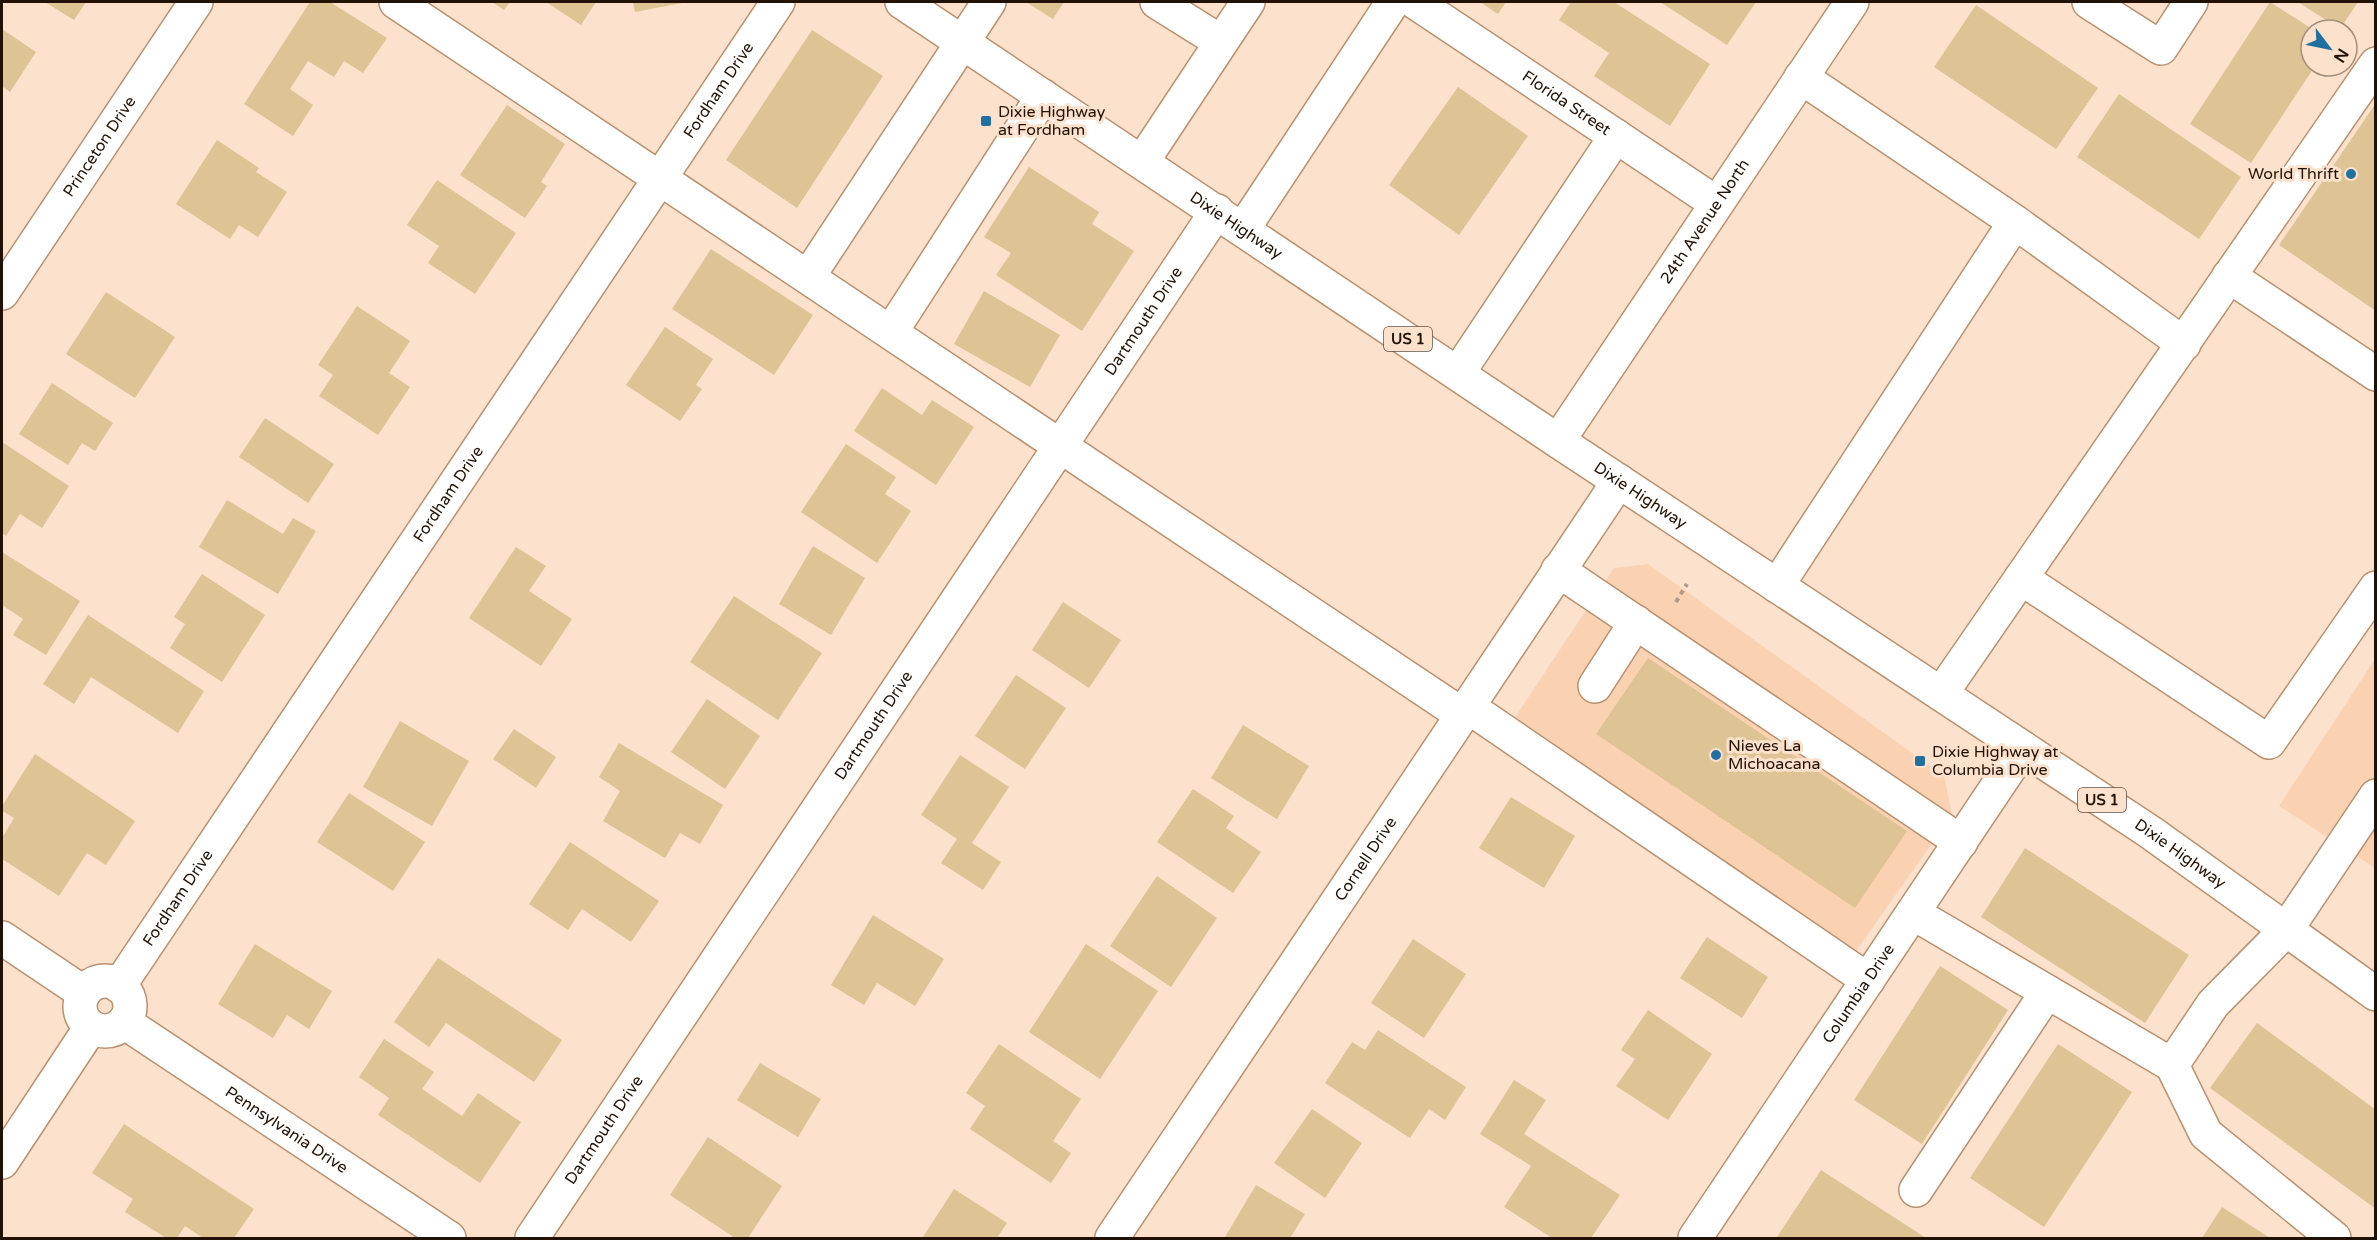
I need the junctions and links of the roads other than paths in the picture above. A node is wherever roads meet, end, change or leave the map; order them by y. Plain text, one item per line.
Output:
1 (196, 2) edge
2 (396, 2) edge
3 (778, 2) edge
4 (902, 2) edge
5 (988, 2) edge
6 (1157, 2) edge
7 (1248, 2) edge
8 (1393, 2) edge
9 (1415, 2) edge
10 (1852, 2) edge
11 (2089, 2) edge
12 (2191, 2) edge
13 (962, 42) junction
14 (1221, 42) junction
15 (2376, 64) edge
16 (1801, 77) junction
17 (1043, 96) junction
18 (1616, 136) junction
19 (1142, 162) junction
20 (659, 177) junction
21 (1716, 203) junction
22 (1230, 220) junction
23 (2015, 222) junction
24 (2229, 276) junction
25 (808, 277) junction
26 (2, 293) edge
27 (891, 332) junction
28 (2184, 344) junction
29 (1458, 373) junction
30 (2376, 374) edge
31 (1558, 441) junction
32 (1060, 446) junction
33 (1619, 481) junction
34 (1558, 570) junction
35 (2021, 578) junction
36 (1777, 586) junction
37 (2376, 588) edge
38 (1636, 622) junction
39 (1595, 686) dead end
40 (1941, 694) junction
41 (1464, 710) junction
42 (2023, 748) junction
43 (2376, 796) edge
44 (1961, 842) junction
45 (1913, 913) junction
46 (2286, 930) junction
47 (2, 938) edge
48 (1868, 980) junction
49 (119, 986) junction
50 (2047, 992) junction
51 (84, 993) junction
52 (2376, 994) edge
53 (124, 1022) junction
54 (92, 1027) junction
55 (2172, 1065) junction
56 (2, 1162) edge
57 (1916, 1190) dead end
58 (449, 1239) edge
59 (532, 1239) edge
60 (1112, 1239) edge
61 (1695, 1239) edge
62 (2334, 1239) edge

1 - 26 street, Princeton Drive
2 - 20 street
3 - 20 street, Fordham Drive
4 - 13 street, Dixie Highway / US 1
5 - 13 street
6 - 14 street
7 - 14 street
8 - 22 street, Dartmouth Drive
9 - 18 street, Florida Street
10 - 16 street, 24th Avenue North
11 - 12 street
13 - 17 street, Dixie Highway / US 1
13 - 25 street
14 - 19 street
15 - 24 street
16 - 21 street, 24th Avenue North
16 - 23 street
17 - 19 street, Dixie Highway / US 1
17 - 27 street
18 - 21 street, Florida Street
18 - 29 street
19 - 22 street, Dixie Highway / US 1
20 - 25 street
20 - 49 street, Fordham Drive
21 - 31 street, 24th Avenue North
22 - 29 street, Dixie Highway / US 1
22 - 32 street, Dartmouth Drive
23 - 28 street
23 - 36 street
24 - 28 street
24 - 30 street
25 - 27 street
27 - 32 street
28 - 35 street
29 - 31 street, Dixie Highway / US 1
31 - 33 street, Dixie Highway / US 1
32 - 41 street
32 - 59 street, Dartmouth Drive
33 - 34 street, Cornell Drive
33 - 36 street, Dixie Highway / US 1
34 - 38 street
34 - 41 street, Cornell Drive
35 - 37 street
35 - 40 street
36 - 40 street, Dixie Highway / US 1
38 - 39 street
38 - 44 street
40 - 42 street, Dixie Highway / US 1
41 - 48 street
41 - 60 street, Cornell Drive
42 - 44 street, Columbia Drive
42 - 46 street, Dixie Highway / US 1
43 - 46 street
44 - 45 street, Columbia Drive
45 - 48 street, Columbia Drive
45 - 50 street
46 - 52 street, Dixie Highway / US 1
46 - 55 street
47 - 51 street
48 - 61 street, Columbia Drive
49 - 51 street
49 - 53 street
50 - 55 street
50 - 57 street
51 - 54 street
53 - 54 street
53 - 58 street, Pennsylvania Drive
54 - 56 street
55 - 62 street

